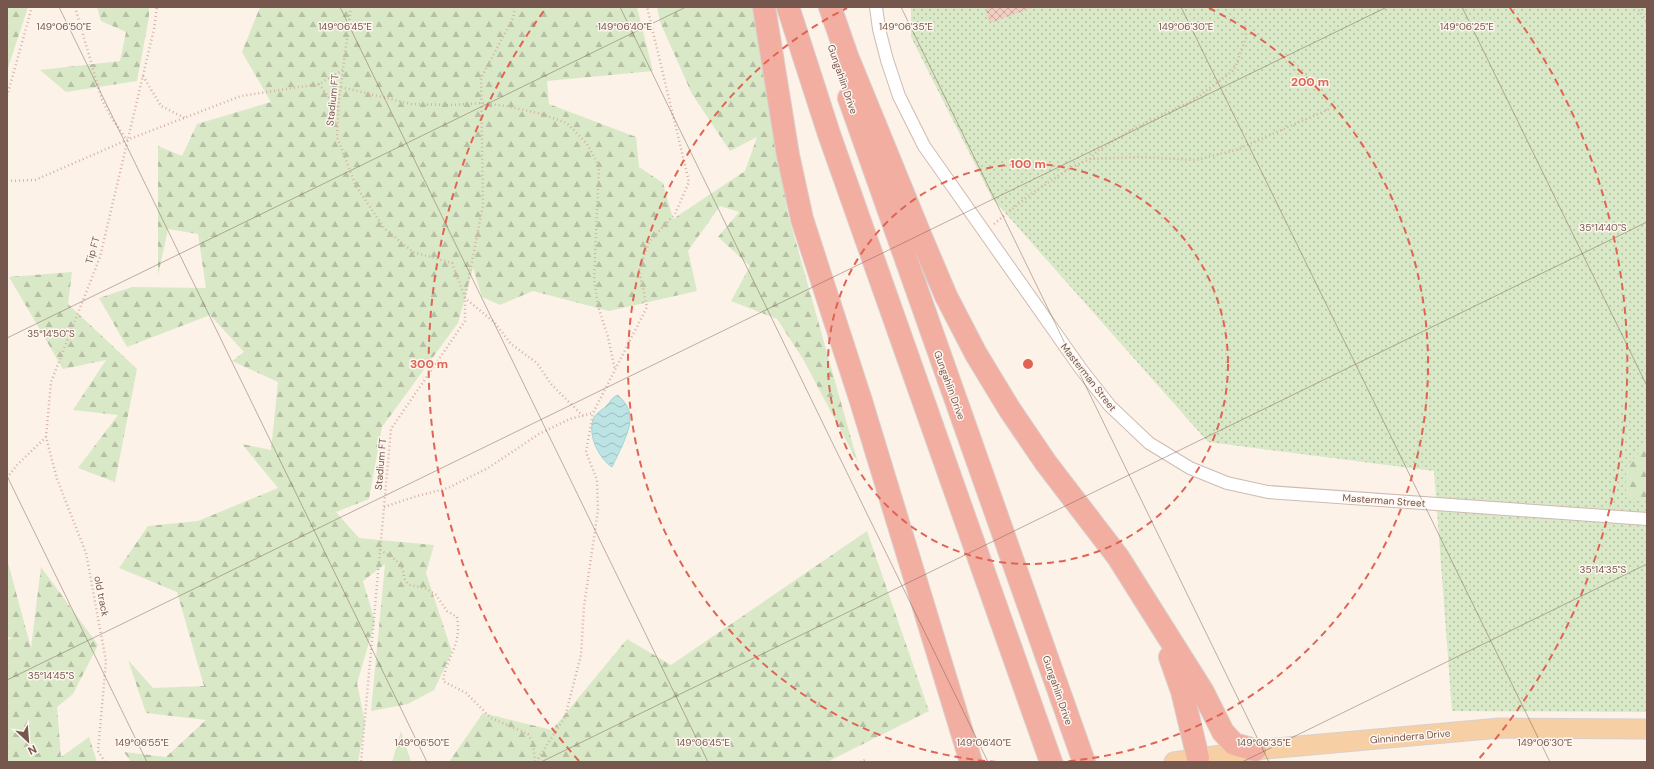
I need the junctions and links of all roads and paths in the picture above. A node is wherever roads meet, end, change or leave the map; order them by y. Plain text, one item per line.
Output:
1 (32, 7) edge
2 (75, 7) edge
3 (157, 7) edge
4 (351, 7) edge
5 (515, 7) edge
6 (647, 7) edge
7 (764, 7) edge
8 (788, 7) edge
9 (818, 7) edge
10 (830, 7) edge
11 (876, 7) edge
12 (1636, 7) edge
13 (1245, 21) dead end
14 (1647, 21) edge
15 (343, 70) junction
16 (143, 75) junction
17 (319, 84) junction
18 (341, 87) junction
19 (7, 96) edge
20 (482, 103) junction
21 (1329, 109) dead end
22 (338, 110) junction
23 (185, 118) junction
24 (127, 140) junction
25 (1090, 159) junction
26 (7, 181) edge
27 (985, 231) junction
28 (465, 298) junction
29 (615, 370) junction
30 (593, 413) junction
31 (583, 416) junction
32 (46, 437) junction
33 (7, 478) edge
34 (384, 507) junction
35 (1647, 519) edge
36 (380, 550) junction
37 (1156, 618) junction
38 (1647, 729) edge
39 (1255, 750) junction
40 (966, 756) edge
41 (1082, 757) edge
42 (1199, 760) edge
43 (105, 762) edge
44 (361, 762) edge
45 (535, 762) edge
46 (860, 762) edge
47 (867, 762) edge
48 (1051, 762) edge
49 (1174, 762) edge

1 - 19 path
2 - 24 path
3 - 16 path, Tip FT
4 - 15 path, Stadium FT
5 - 20 path
6 - 29 path
7 - 40 highway
8 - 48 highway
9 - 41 highway, Gungahlin Drive
10 - 37 highway
11 - 27 street, Masterman Street
12 - 14 path
13 - 25 path
15 - 17 path
15 - 18 path, Stadium FT
16 - 23 path
16 - 24 path, Tip FT
17 - 22 path
17 - 23 path
18 - 20 path
18 - 22 path, Stadium FT
20 - 28 path
20 - 29 path
21 - 25 path
22 - 28 path, Stadium FT
23 - 24 path
24 - 26 path
24 - 32 path, Tip FT
25 - 27 path
27 - 35 street, Masterman Street
28 - 31 path
28 - 34 path, Stadium FT
29 - 30 path
30 - 31 path
30 - 45 path
31 - 34 path
32 - 33 path
32 - 43 path, old track
34 - 36 path, Stadium FT
36 - 44 path, Stadium FT
36 - 45 path
37 - 39 highway
37 - 42 highway
38 - 39 main road, Ginninderra Drive
39 - 42 main road, Ginninderra Drive
42 - 49 main road, Ginninderra Drive
46 - 47 path

